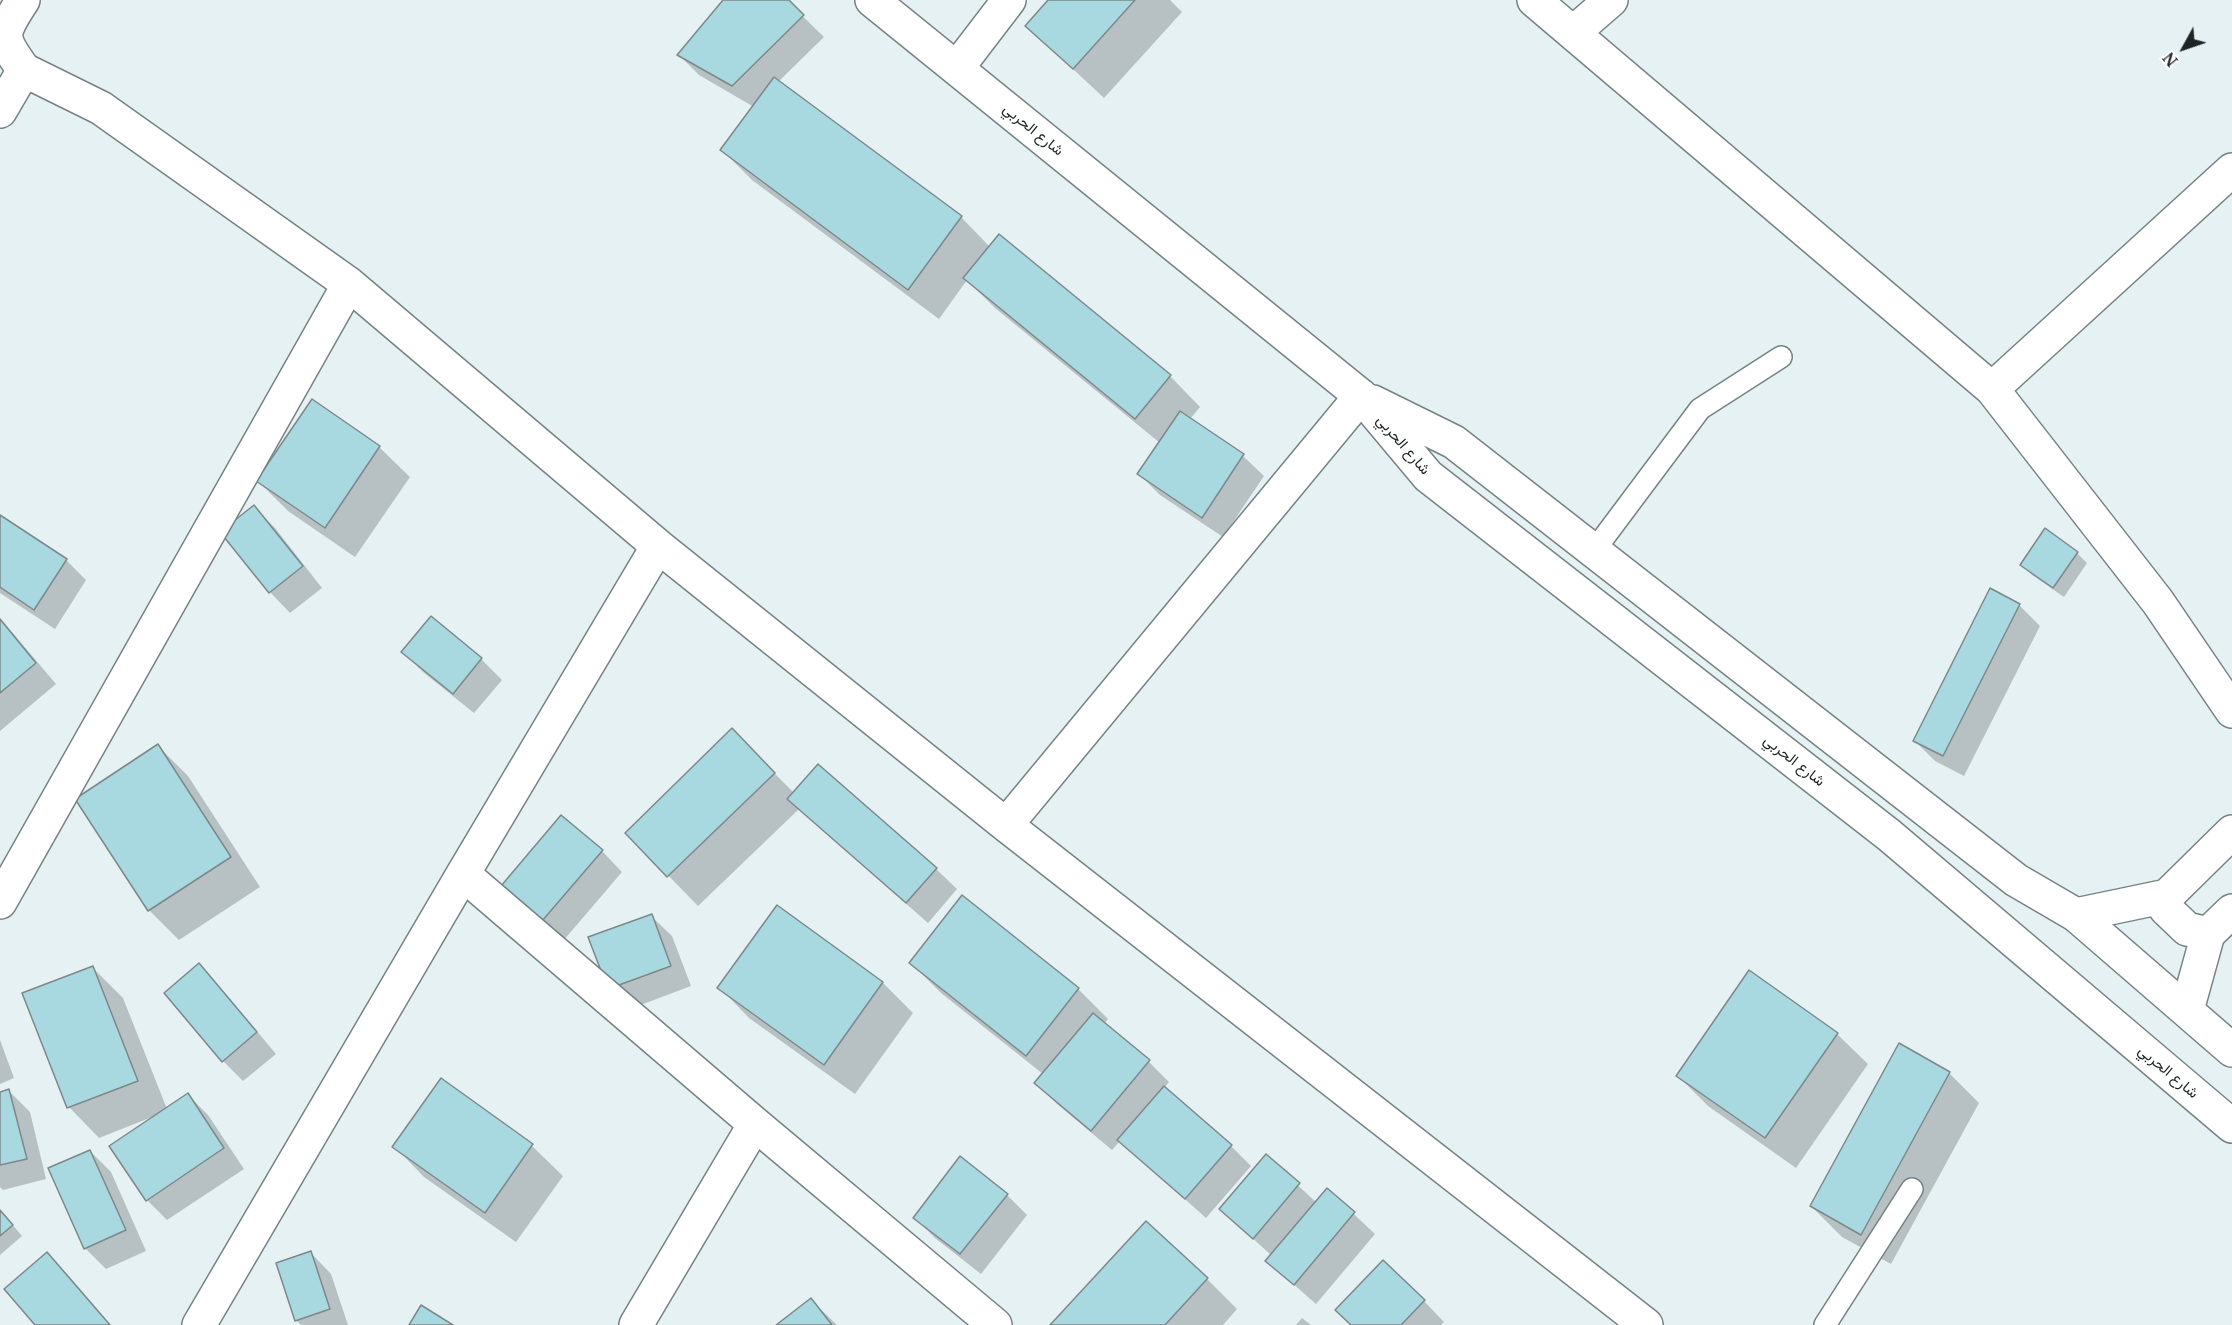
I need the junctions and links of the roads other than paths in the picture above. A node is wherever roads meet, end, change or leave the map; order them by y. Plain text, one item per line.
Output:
1 (23, 0) edge
2 (872, 0) edge
3 (1009, 0) edge
4 (1534, 0) edge
5 (1611, 0) edge
6 (1573, 33) junction
7 (957, 68) junction
8 (24, 70) junction
9 (0, 111) edge
10 (2232, 170) edge
11 (349, 284) junction
12 (1781, 357) dead end
13 (1992, 389) junction
14 (1361, 396) junction
15 (658, 546) junction
16 (1593, 552) junction
17 (2232, 711) edge
18 (1006, 825) junction
19 (2232, 832) edge
20 (463, 874) junction
21 (2167, 896) junction
22 (0, 902) edge
23 (2232, 911) edge
24 (2076, 915) junction
25 (2208, 934) junction
26 (2187, 1010) junction
27 (2232, 1050) edge
28 (755, 1124) junction
29 (2232, 1126) edge
30 (1912, 1189) dead end
31 (200, 1325) edge
32 (636, 1325) edge
33 (995, 1325) edge
34 (1646, 1325) edge
35 (1825, 1325) edge

1 - 8 street
2 - 7 street, شارع الحربي
3 - 7 street
4 - 6 street
5 - 6 street
6 - 13 street
7 - 14 street, شارع الحربي
8 - 9 street
8 - 11 street
10 - 13 street
11 - 15 street
11 - 22 street
12 - 16 lane
13 - 17 street
14 - 16 street, شارع الحربي
14 - 18 street
14 - 29 street, شارع الحربي
15 - 18 street
15 - 20 street
16 - 24 street, شارع الحربي
18 - 34 street
19 - 21 street
20 - 28 street
20 - 31 street
21 - 24 street
21 - 25 street
23 - 25 street
24 - 26 street, شارع الحربي
25 - 26 street
26 - 27 street, شارع الحربي
28 - 32 street
28 - 33 street
30 - 35 lane

